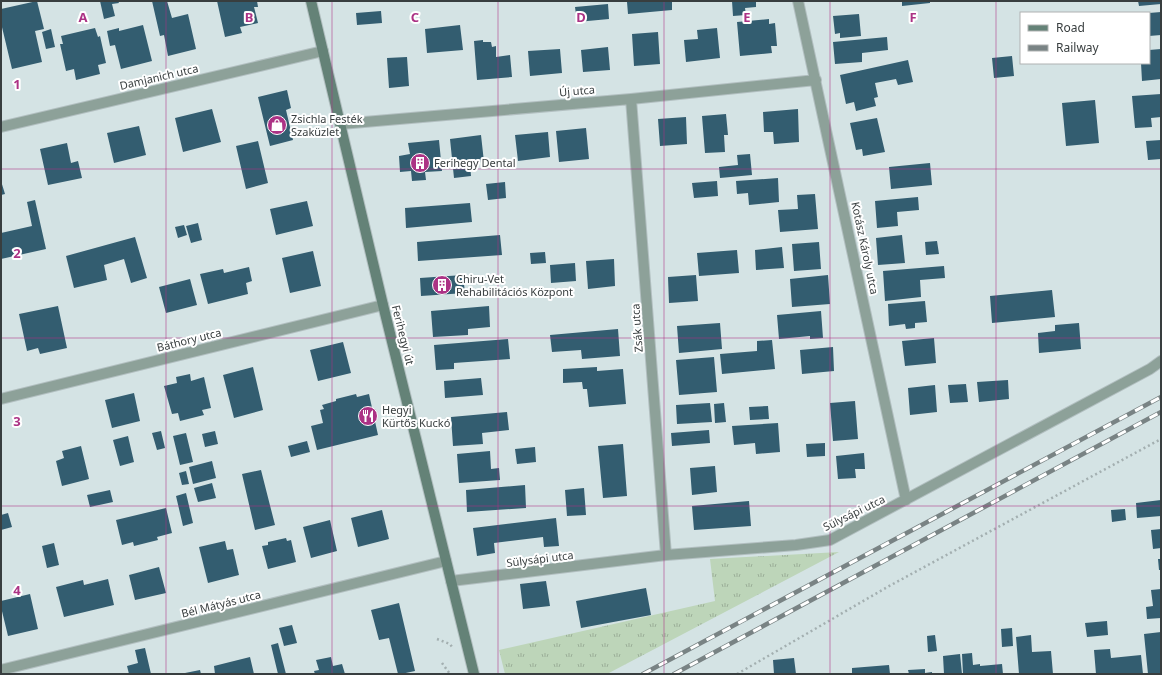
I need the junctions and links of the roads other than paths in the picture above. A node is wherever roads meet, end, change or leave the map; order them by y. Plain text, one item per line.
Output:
1 (311, 1) edge
2 (798, 1) edge
3 (323, 51) junction
4 (816, 80) junction
5 (632, 99) junction
6 (341, 124) junction
7 (1, 127) edge
8 (383, 305) junction
9 (1161, 361) edge
10 (1, 399) edge
11 (906, 500) junction
12 (666, 554) junction
13 (446, 561) junction
14 (451, 581) junction
15 (1, 670) edge
16 (474, 674) edge

1 - 3 main road, Ferihegyi út
2 - 4 street, Kotász Károly utca
3 - 6 main road, Ferihegyi út
3 - 7 street, Damjanich utca
4 - 5 street, Új utca
4 - 11 street, Kotász Károly utca
5 - 6 street, Új utca
5 - 12 street, Zsák utca
6 - 8 main road, Ferihegyi út
8 - 10 street, Báthory utca
8 - 13 main road, Ferihegyi út
9 - 11 street, Sülysápi utca
11 - 12 street, Sülysápi utca
12 - 14 street, Sülysápi utca
13 - 14 main road, Ferihegyi út
13 - 15 street, Bél Mátyás utca
14 - 16 main road, Ferihegyi út

